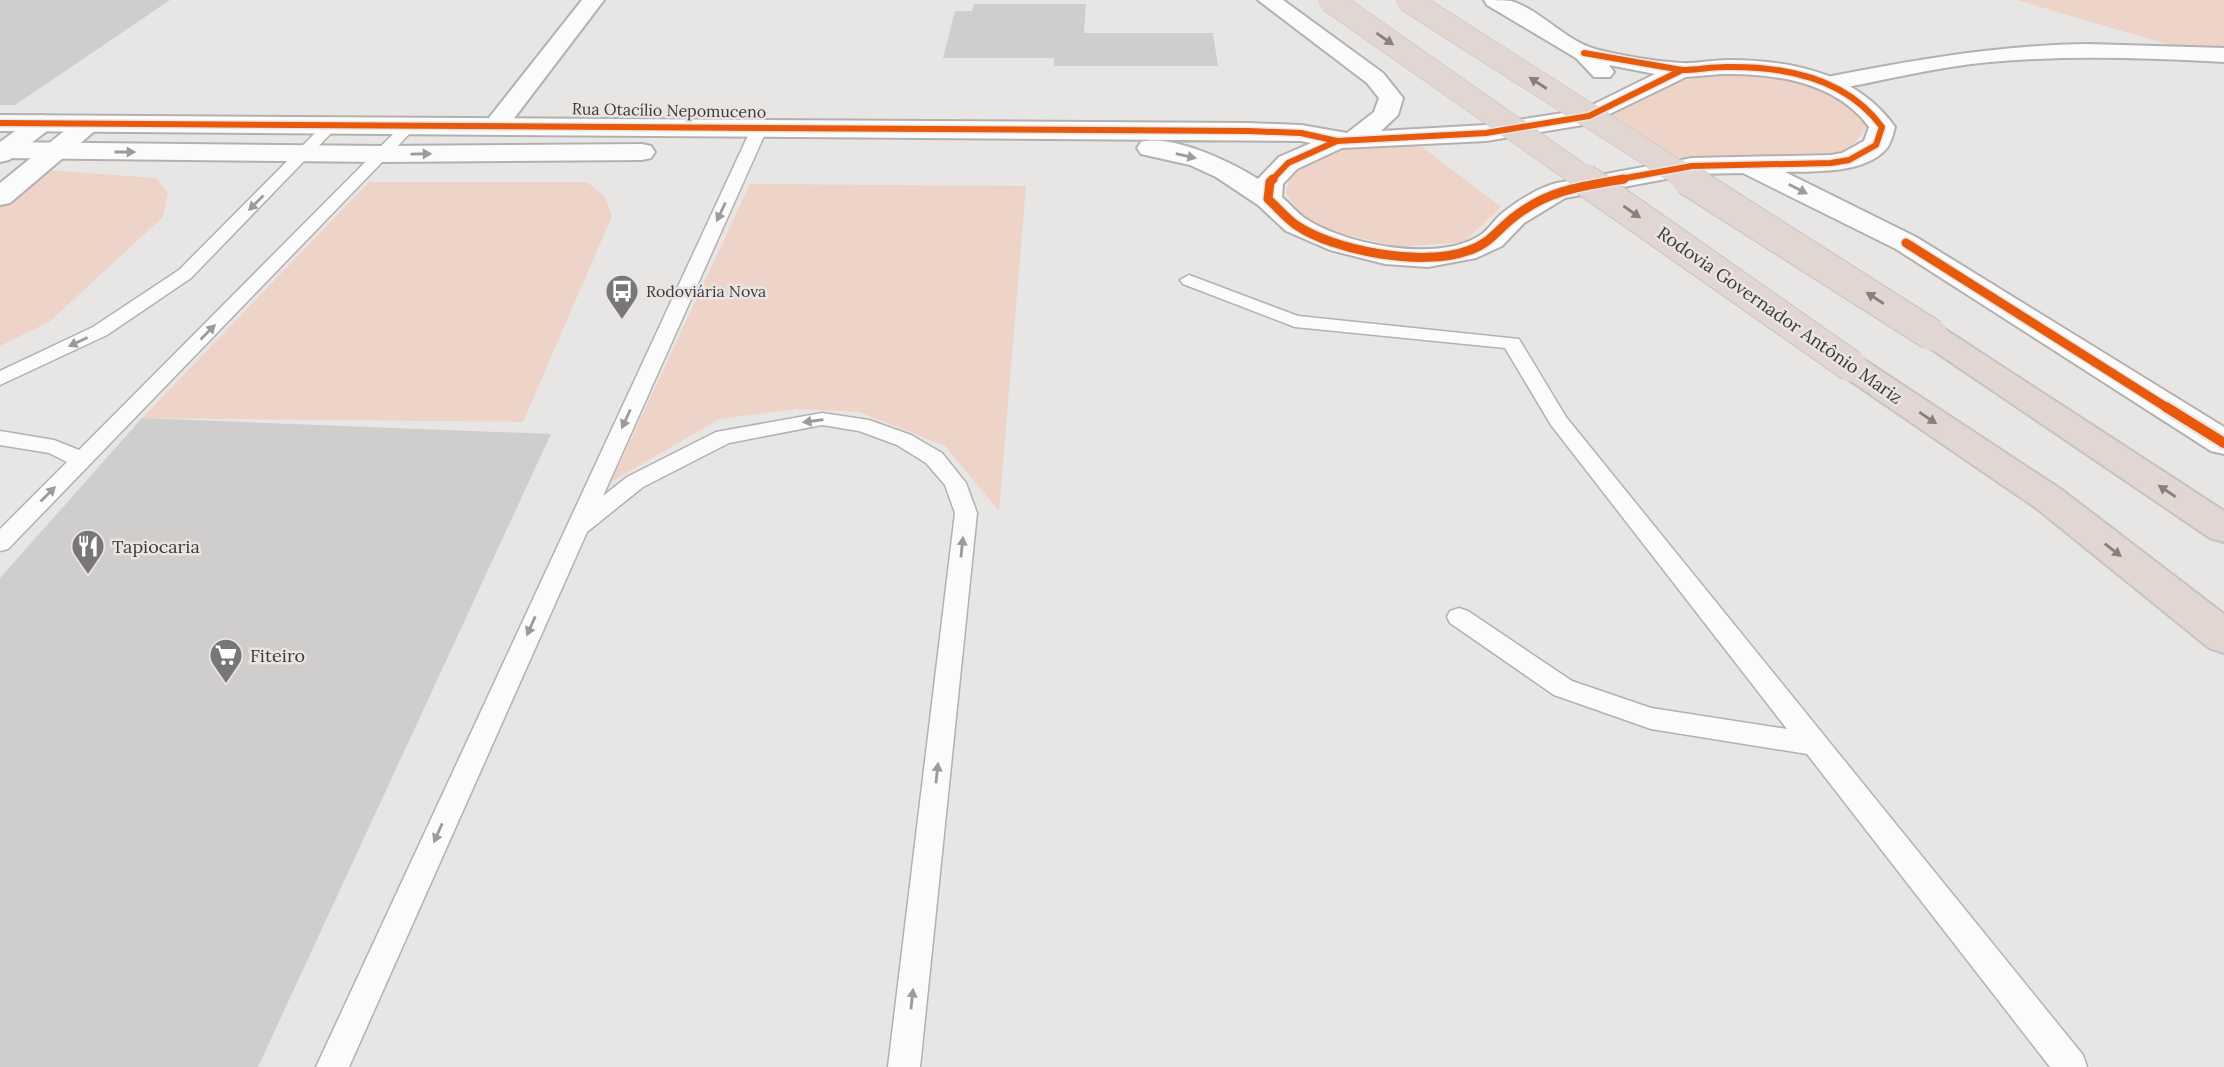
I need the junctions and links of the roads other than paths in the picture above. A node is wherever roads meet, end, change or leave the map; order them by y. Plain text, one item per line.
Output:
1 (593, 0) edge
2 (1269, 0) edge
3 (1330, 0) edge
4 (1408, 0) edge
5 (1495, 0) edge
6 (1584, 53) junction
7 (2224, 55) edge
8 (1682, 70) junction
9 (1827, 84) junction
10 (1620, 100) junction
11 (0, 123) edge
12 (42, 123) junction
13 (88, 124) junction
14 (332, 124) junction
15 (411, 124) junction
16 (497, 124) junction
17 (755, 139) junction
18 (1061, 140) junction
19 (1346, 140) junction
20 (2, 151) edge
21 (57, 152) junction
22 (303, 154) junction
23 (383, 154) junction
24 (1735, 163) junction
25 (1831, 163) junction
26 (0, 197) edge
27 (1268, 199) junction
28 (1906, 243) junction
29 (1189, 280) dead end
30 (0, 379) edge
31 (0, 438) edge
32 (2224, 443) edge
33 (82, 460) junction
34 (575, 529) junction
35 (2224, 529) edge
36 (0, 543) edge
37 (1459, 617) dead end
38 (2224, 637) edge
39 (1814, 744) junction
40 (2072, 1066) edge
41 (332, 1067) edge
42 (904, 1067) edge

1 - 16 street
2 - 19 street
3 -> 38 highway, Rodovia Governador Antônio Mariz, bridge
35 -> 4 highway, bridge
5 - 6 street
6 - 8 street
6 - 10 street
7 - 9 street
8 - 9 street
8 - 10 street
9 - 25 street, Rua Otacílio Nepomuceno
10 - 19 street
11 - 12 street, Rua Otacílio Nepomuceno
12 - 13 street, Rua Otacílio Nepomuceno
12 - 20 street
13 - 14 street, Rua Otacílio Nepomuceno
13 - 21 street
14 - 15 street, Rua Otacílio Nepomuceno
14 - 22 lane
15 - 16 street, Rua Otacílio Nepomuceno
15 - 23 lane
16 - 17 street, Rua Otacílio Nepomuceno
17 - 18 street, Rua Otacílio Nepomuceno
23 -> 17 street, Rua Otacílio Nepomuceno
17 -> 34 lane
18 - 19 street, Rua Otacílio Nepomuceno
18 -> 27 street, Rua Otacílio Nepomuceno
19 - 27 street
20 - 21 street, Rua Otacílio Nepomuceno
21 -> 22 street, Rua Otacílio Nepomuceno
21 - 26 street
22 - 23 street, Rua Otacílio Nepomuceno
22 -> 30 lane
33 -> 23 lane
24 - 25 street, Rua Otacílio Nepomuceno
24 - 27 street, Rua Otacílio Nepomuceno
24 -> 28 street
25 - 28 street
28 - 32 street
29 - 39 lane
31 - 33 lane
36 -> 33 lane
34 -> 41 lane
42 -> 34 lane
37 - 39 lane
39 - 40 lane

